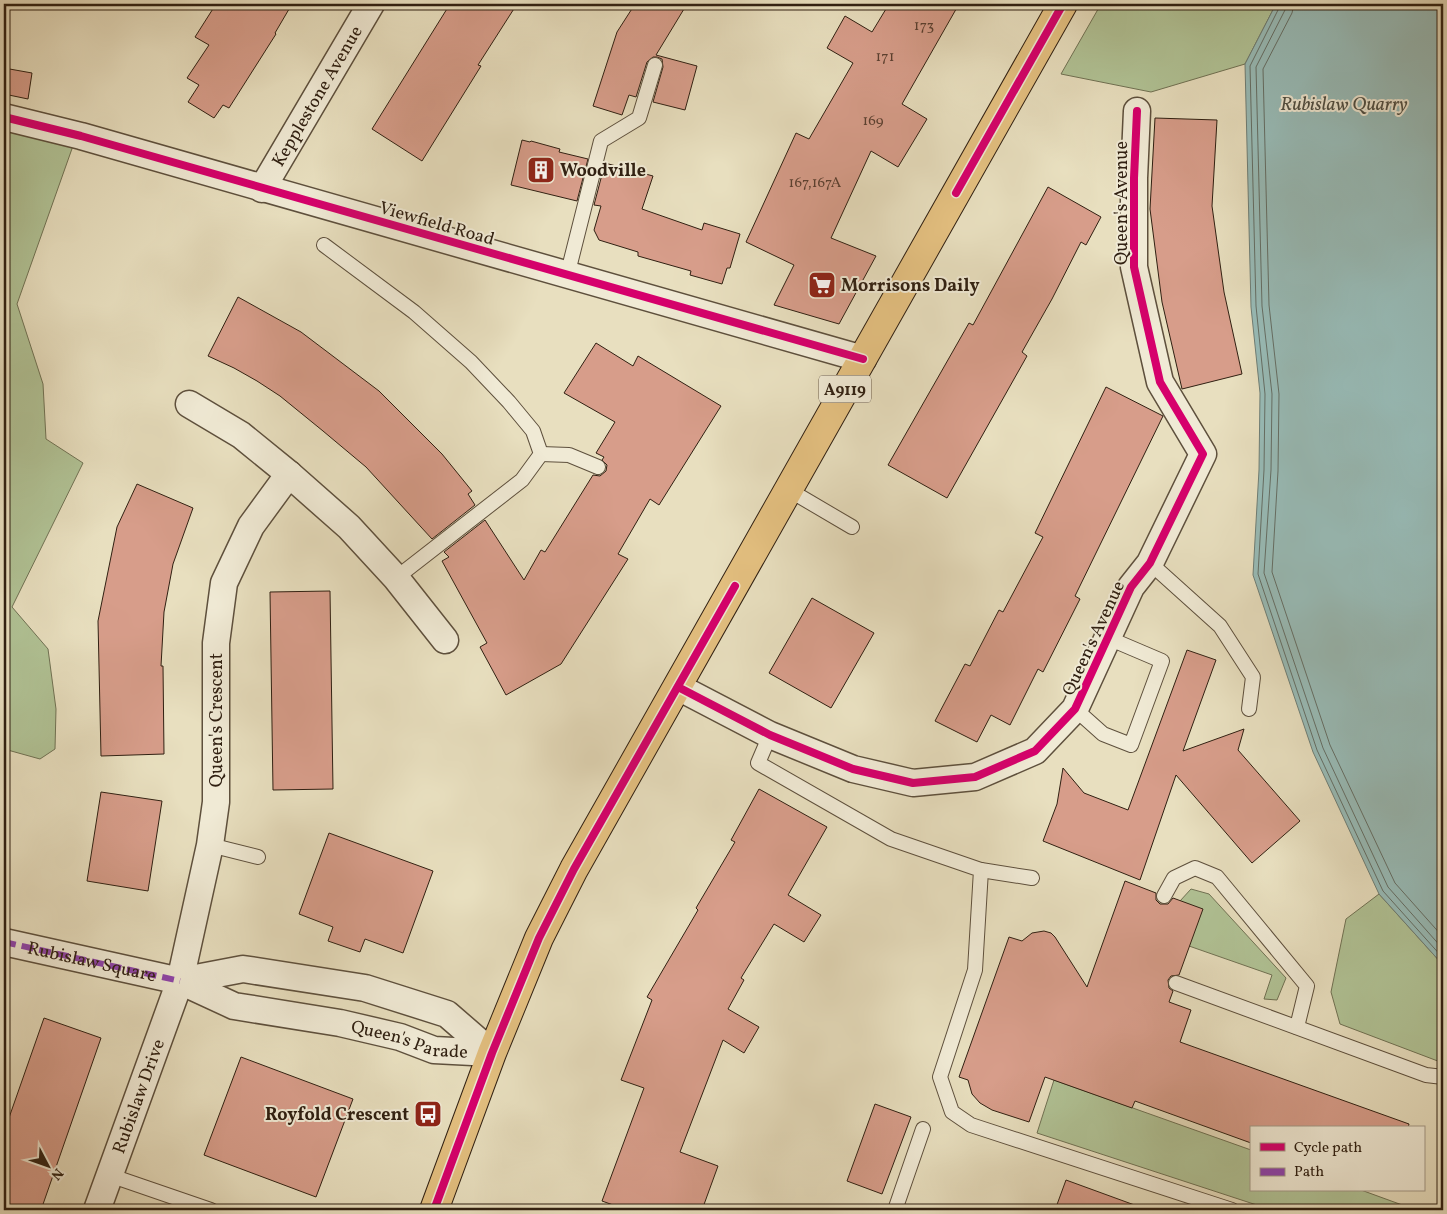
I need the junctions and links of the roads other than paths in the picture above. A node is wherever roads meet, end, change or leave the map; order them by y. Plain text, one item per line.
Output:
1 (371, 4) edge
2 (1063, 4) edge
3 (655, 65) dead end
4 (1137, 111) dead end
5 (4, 117) edge
6 (262, 189) junction
7 (324, 246) dead end
8 (567, 276) junction
9 (862, 359) junction
10 (188, 404) dead end
11 (540, 454) junction
12 (598, 467) dead end
13 (289, 474) junction
14 (789, 490) junction
15 (852, 526) dead end
16 (1150, 562) junction
17 (396, 578) junction
18 (1108, 638) junction
19 (445, 640) dead end
20 (678, 687) junction
21 (1075, 709) junction
22 (1249, 709) dead end
23 (770, 735) junction
24 (210, 845) junction
25 (258, 857) dead end
26 (981, 870) junction
27 (1032, 878) dead end
28 (1164, 896) dead end
29 (4, 942) edge
30 (180, 981) junction
31 (1176, 983) dead end
32 (1297, 1027) junction
33 (492, 1053) junction
34 (1443, 1077) edge
35 (923, 1128) dead end
36 (109, 1175) junction
37 (97, 1210) edge
38 (211, 1210) edge
39 (434, 1210) edge
40 (895, 1210) edge
41 (1232, 1210) edge

1 - 6 street, Kepplestone Avenue
2 - 9 main road, A9119
3 - 8 lane
4 - 16 street, Queen's Avenue
5 - 6 street, Viewfield Road
6 - 8 street, Viewfield Road
7 - 11 lane
8 - 9 street, Viewfield Road
9 - 14 main road, A9119
10 - 13 street
11 - 12 lane
11 - 17 lane
13 - 17 street
13 - 24 street, Queen's Crescent
14 - 15 lane
14 - 20 main road, A9119
16 - 18 street, Queen's Avenue
16 - 22 lane
17 - 19 street
18 - 21 street, Queen's Avenue
18 - 21 lane
20 - 23 street, Queen's Avenue
20 - 33 main road, A9119
21 - 23 street, Queen's Avenue
23 - 26 lane
24 - 25 lane
24 - 30 street, Queen's Crescent
26 - 27 lane
26 - 41 lane
28 - 32 lane
29 - 30 street, Rubislaw Square
30 - 33 street, Queen's Parade
30 - 33 street, Queen's Parade
30 - 36 street, Rubislaw Drive
31 - 32 lane
32 - 34 lane
33 - 39 main road, A9119
35 - 40 lane
36 - 37 street, Rubislaw Drive
36 - 38 lane

